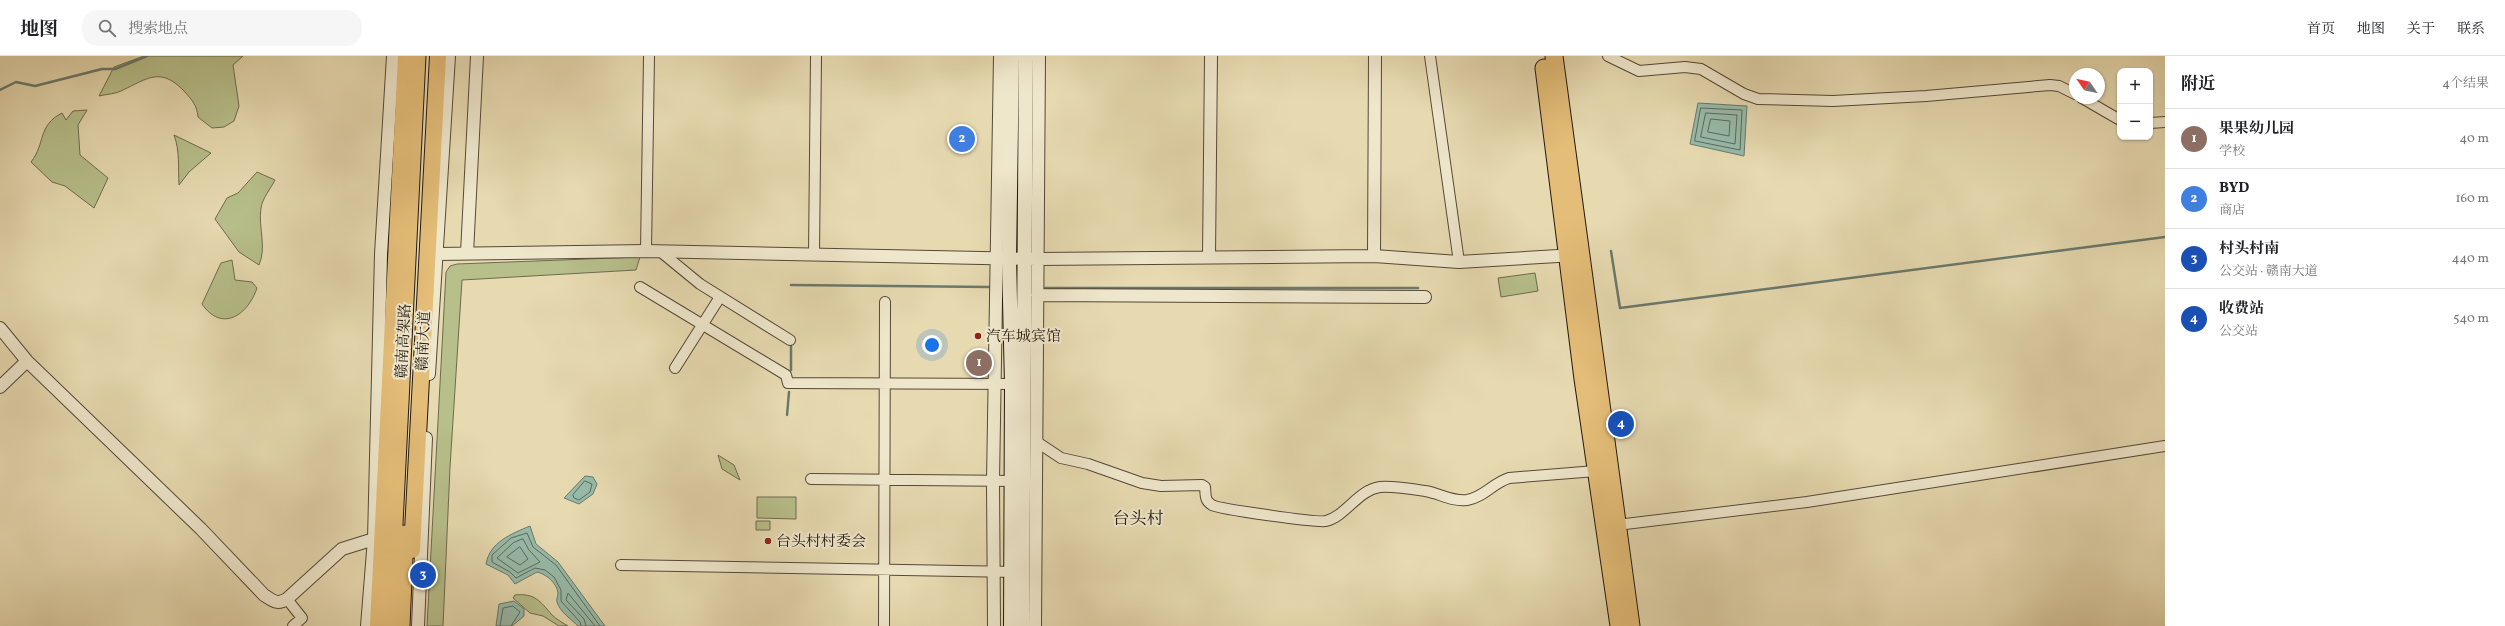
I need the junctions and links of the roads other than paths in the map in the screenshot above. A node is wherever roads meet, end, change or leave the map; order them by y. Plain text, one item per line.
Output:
1 (393, 56) edge
2 (406, 56) edge
3 (417, 56) edge
4 (427, 56) edge
5 (438, 56) edge
6 (449, 56) edge
7 (477, 56) edge
8 (649, 56) edge
9 (816, 56) edge
10 (1000, 56) edge
11 (1012, 56) edge
12 (1026, 56) edge
13 (1038, 56) edge
14 (1212, 56) edge
15 (1375, 56) edge
16 (1430, 56) edge
17 (1542, 56) edge
18 (1554, 56) edge
19 (1608, 56) edge
20 (2069, 91) edge
21 (2092, 104) edge
22 (2117, 118) edge
23 (2165, 122) edge
24 (2153, 123) edge
25 (646, 251) junction
26 (661, 252) junction
27 (467, 253) junction
28 (437, 254) junction
29 (814, 255) junction
30 (1374, 256) junction
31 (1574, 256) junction
32 (1209, 257) junction
33 (1003, 258) junction
34 (1030, 259) junction
35 (1459, 262) junction
36 (640, 287) dead end
37 (1037, 295) junction
38 (720, 297) junction
39 (1425, 297) dead end
40 (885, 302) dead end
41 (702, 326) junction
42 (0, 328) edge
43 (790, 340) dead end
44 (27, 361) junction
45 (675, 368) dead end
46 (884, 383) junction
47 (995, 384) junction
48 (1025, 384) junction
49 (0, 387) edge
50 (1037, 442) junction
51 (2165, 446) edge
52 (1596, 471) junction
53 (811, 479) dead end
54 (884, 480) junction
55 (993, 481) junction
56 (1024, 481) junction
57 (1617, 525) junction
58 (374, 539) junction
59 (621, 565) dead end
60 (884, 570) junction
61 (995, 572) junction
62 (1023, 572) junction
63 (287, 599) junction
64 (293, 626) edge
65 (367, 626) edge
66 (378, 626) edge
67 (389, 626) edge
68 (401, 626) edge
69 (408, 626) edge
70 (418, 626) edge
71 (884, 626) edge
72 (994, 626) edge
73 (1011, 626) edge
74 (1022, 626) edge
75 (1035, 626) edge
76 (1619, 626) edge
77 (1631, 626) edge

1 - 58 street
2 - 66 main road, 赣南大道
3 - 67 highway, 赣南高架路
4 - 68 highway, 赣南高架路
5 - 69 main road, 赣南大道
6 - 28 street
7 - 27 street
8 - 25 street
9 - 29 street
10 - 33 street
11 - 33 main road
12 - 34 main road
13 - 34 street
14 - 32 street
15 - 30 street
16 - 35 street
17 - 31 highway
18 - 31 highway
19 - 20 street
21 - 22 street
23 - 24 street
25 - 26 street
25 - 27 street
26 - 29 street
26 - 38 street
27 - 28 street
28 - 70 street
29 - 33 street
30 - 32 street
30 - 35 street
31 - 35 street
31 - 52 highway
31 - 57 highway
32 - 34 street
33 - 34 street
33 - 47 street
33 - 48 main road
34 - 37 street
34 - 48 main road
36 - 41 street
37 - 39 street
37 - 48 street
38 - 41 street
38 - 43 street
40 - 46 street
41 - 45 street
41 - 46 street
42 - 44 street
44 - 49 street
44 - 63 street
46 - 47 street
46 - 54 street
47 - 48 street
47 - 55 street
48 - 50 street
48 - 56 main road
50 - 52 street
50 - 56 street
51 - 57 street
52 - 76 highway
53 - 54 street
54 - 55 street
54 - 60 street
55 - 56 street
55 - 61 street
56 - 62 main road
56 - 62 street
57 - 77 highway
58 - 63 street
58 - 65 street
59 - 60 street
60 - 61 street
60 - 71 street
61 - 62 street
61 - 72 street
62 - 73 main road
62 - 74 main road
62 - 75 street
63 - 64 street

